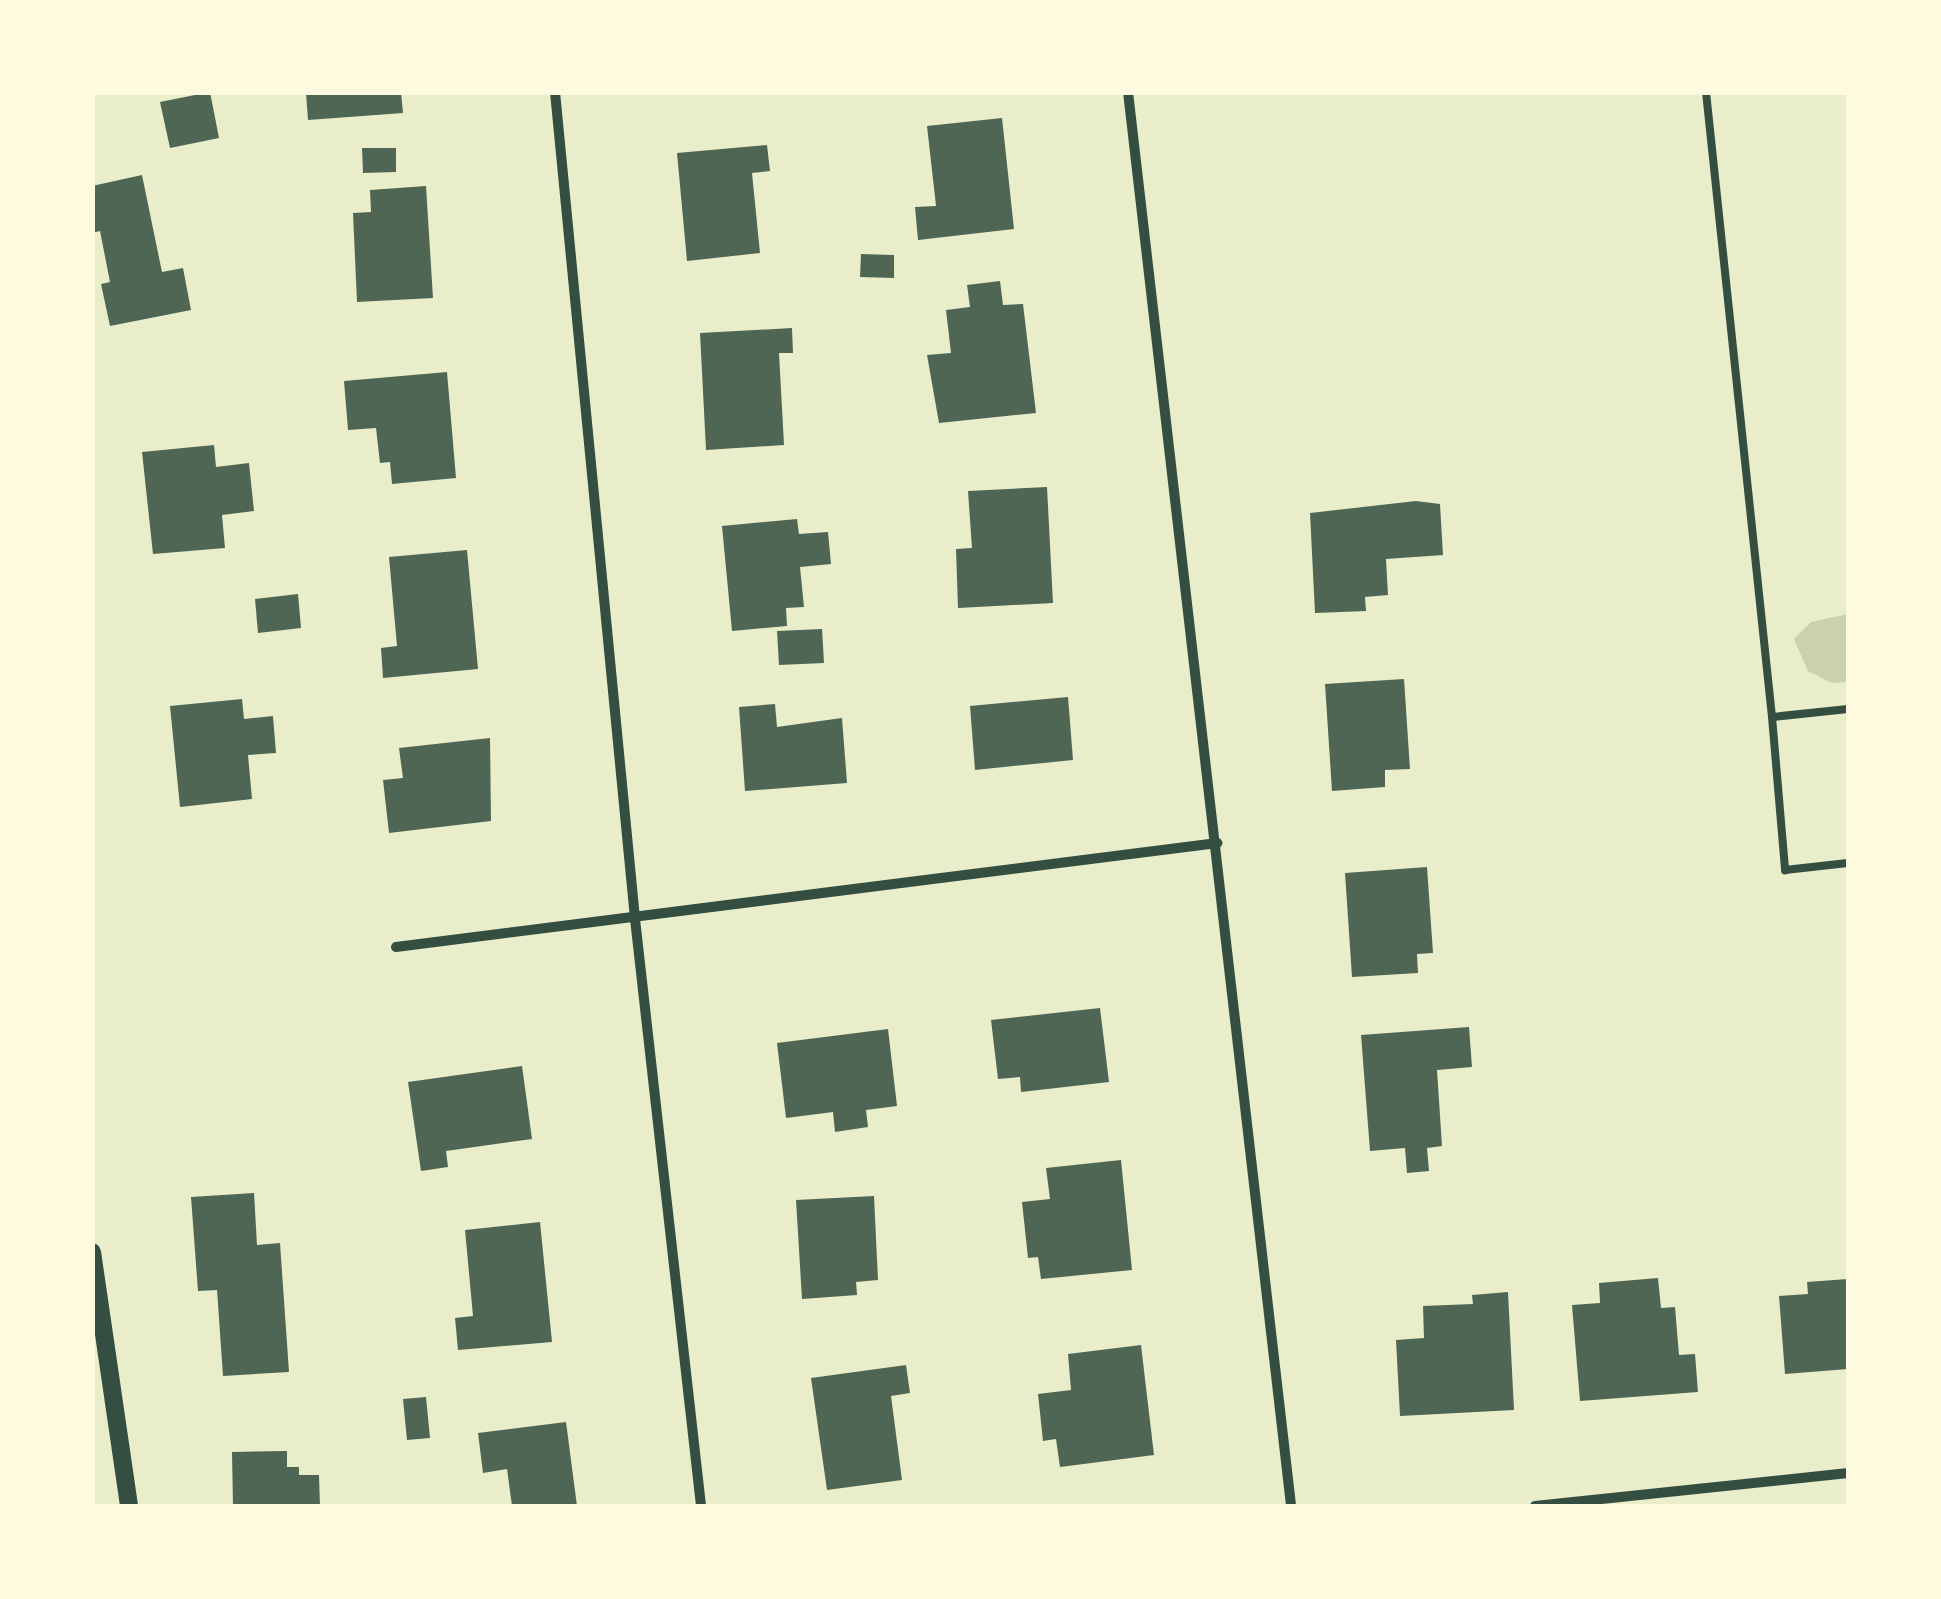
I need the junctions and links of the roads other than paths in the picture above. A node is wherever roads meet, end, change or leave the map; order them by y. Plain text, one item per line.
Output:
1 (555, 92) edge
2 (1128, 92) edge
3 (1706, 92) edge
4 (1848, 709) edge
5 (1772, 717) junction
6 (1217, 843) junction
7 (1848, 863) edge
8 (634, 919) junction
9 (396, 947) dead end
10 (92, 1252) edge
11 (1848, 1473) edge
12 (129, 1506) edge
13 (701, 1506) edge
14 (1291, 1506) edge
15 (1535, 1506) edge

1 - 8 street
2 - 6 street
3 - 5 lane
4 - 5 lane
5 - 7 lane
6 - 8 street
6 - 14 street
8 - 9 street
8 - 13 street
10 - 12 street
11 - 15 street

